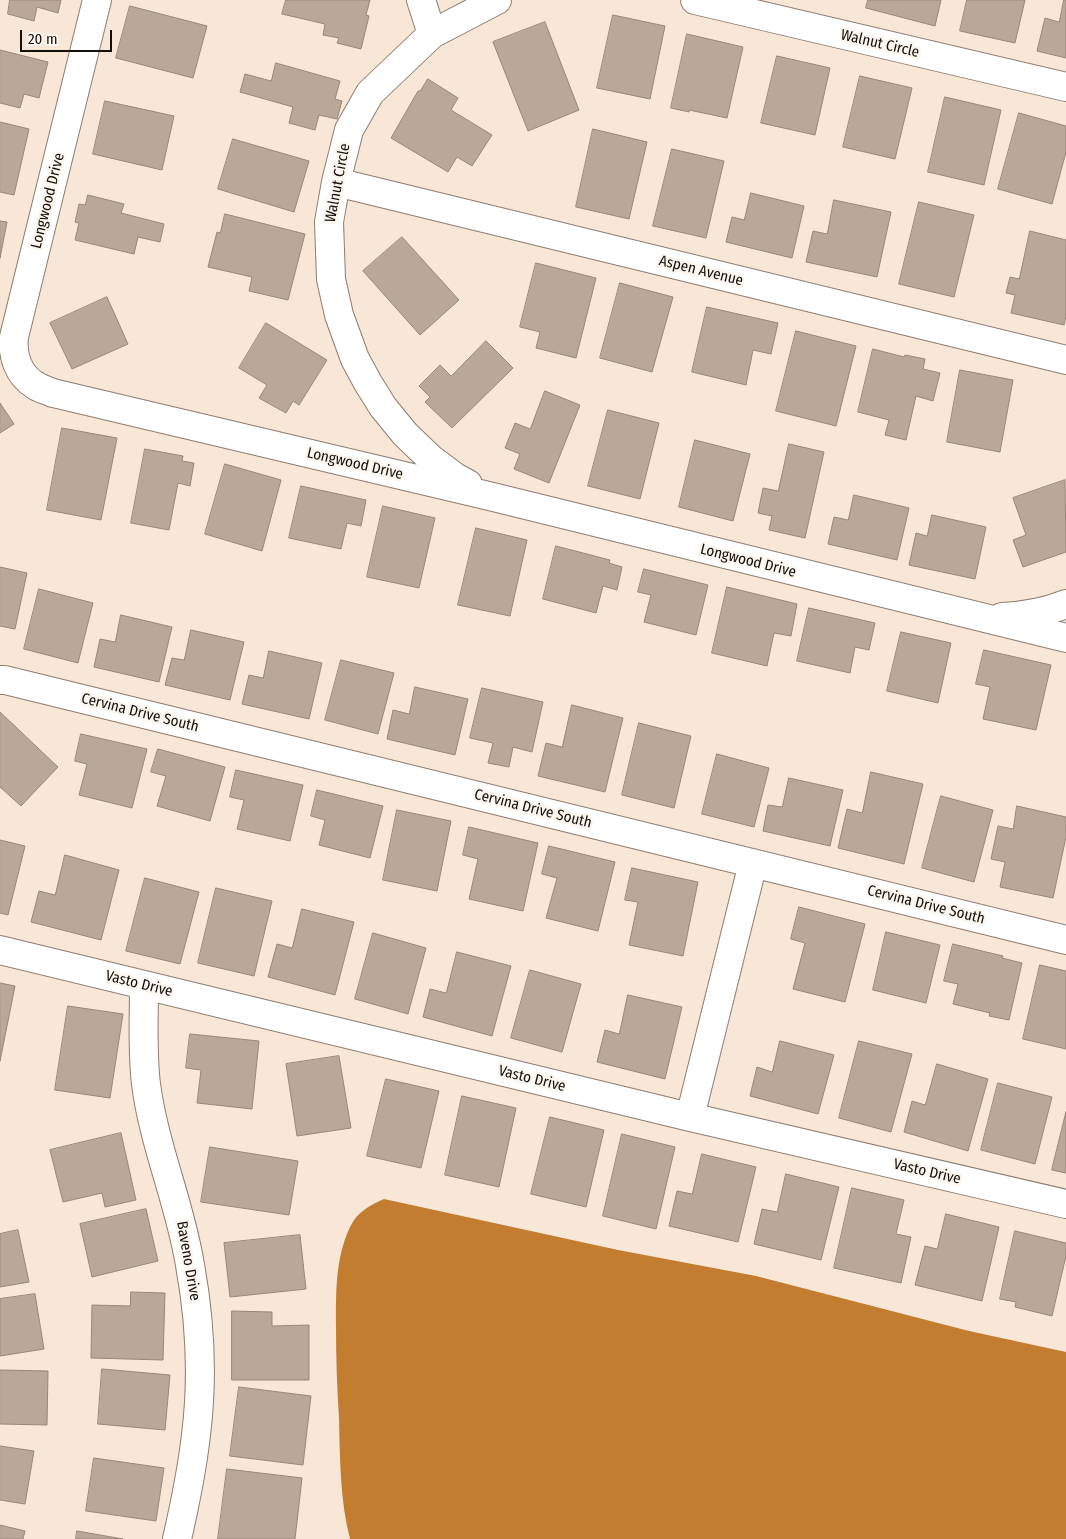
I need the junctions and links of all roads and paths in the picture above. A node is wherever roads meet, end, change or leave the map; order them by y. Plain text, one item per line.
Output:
1 (97, 0) edge
2 (421, 0) edge
3 (497, 0) edge
4 (695, 0) edge
5 (432, 34) junction
6 (1066, 87) edge
7 (336, 182) junction
8 (1066, 360) edge
9 (489, 496) junction
10 (1066, 604) edge
11 (978, 618) junction
12 (1066, 638) edge
13 (0, 680) edge
14 (753, 862) junction
15 (1066, 940) edge
16 (0, 950) edge
17 (144, 986) junction
18 (690, 1117) junction
19 (1066, 1204) edge
20 (177, 1539) edge

1 - 9 street, Longwood Drive
2 - 5 street
3 - 5 street, Walnut Circle
4 - 6 street, Walnut Circle
5 - 7 street, Walnut Circle
7 - 8 street, Aspen Avenue
7 - 9 street, Walnut Circle
9 - 11 street, Longwood Drive
10 - 11 street
11 - 12 street, Longwood Drive
13 - 14 street, Cervina Drive South
14 - 15 street, Cervina Drive South
14 - 18 street
16 - 17 street, Vasto Drive
17 - 18 street, Vasto Drive
17 - 20 street, Baveno Drive
18 - 19 street, Vasto Drive

